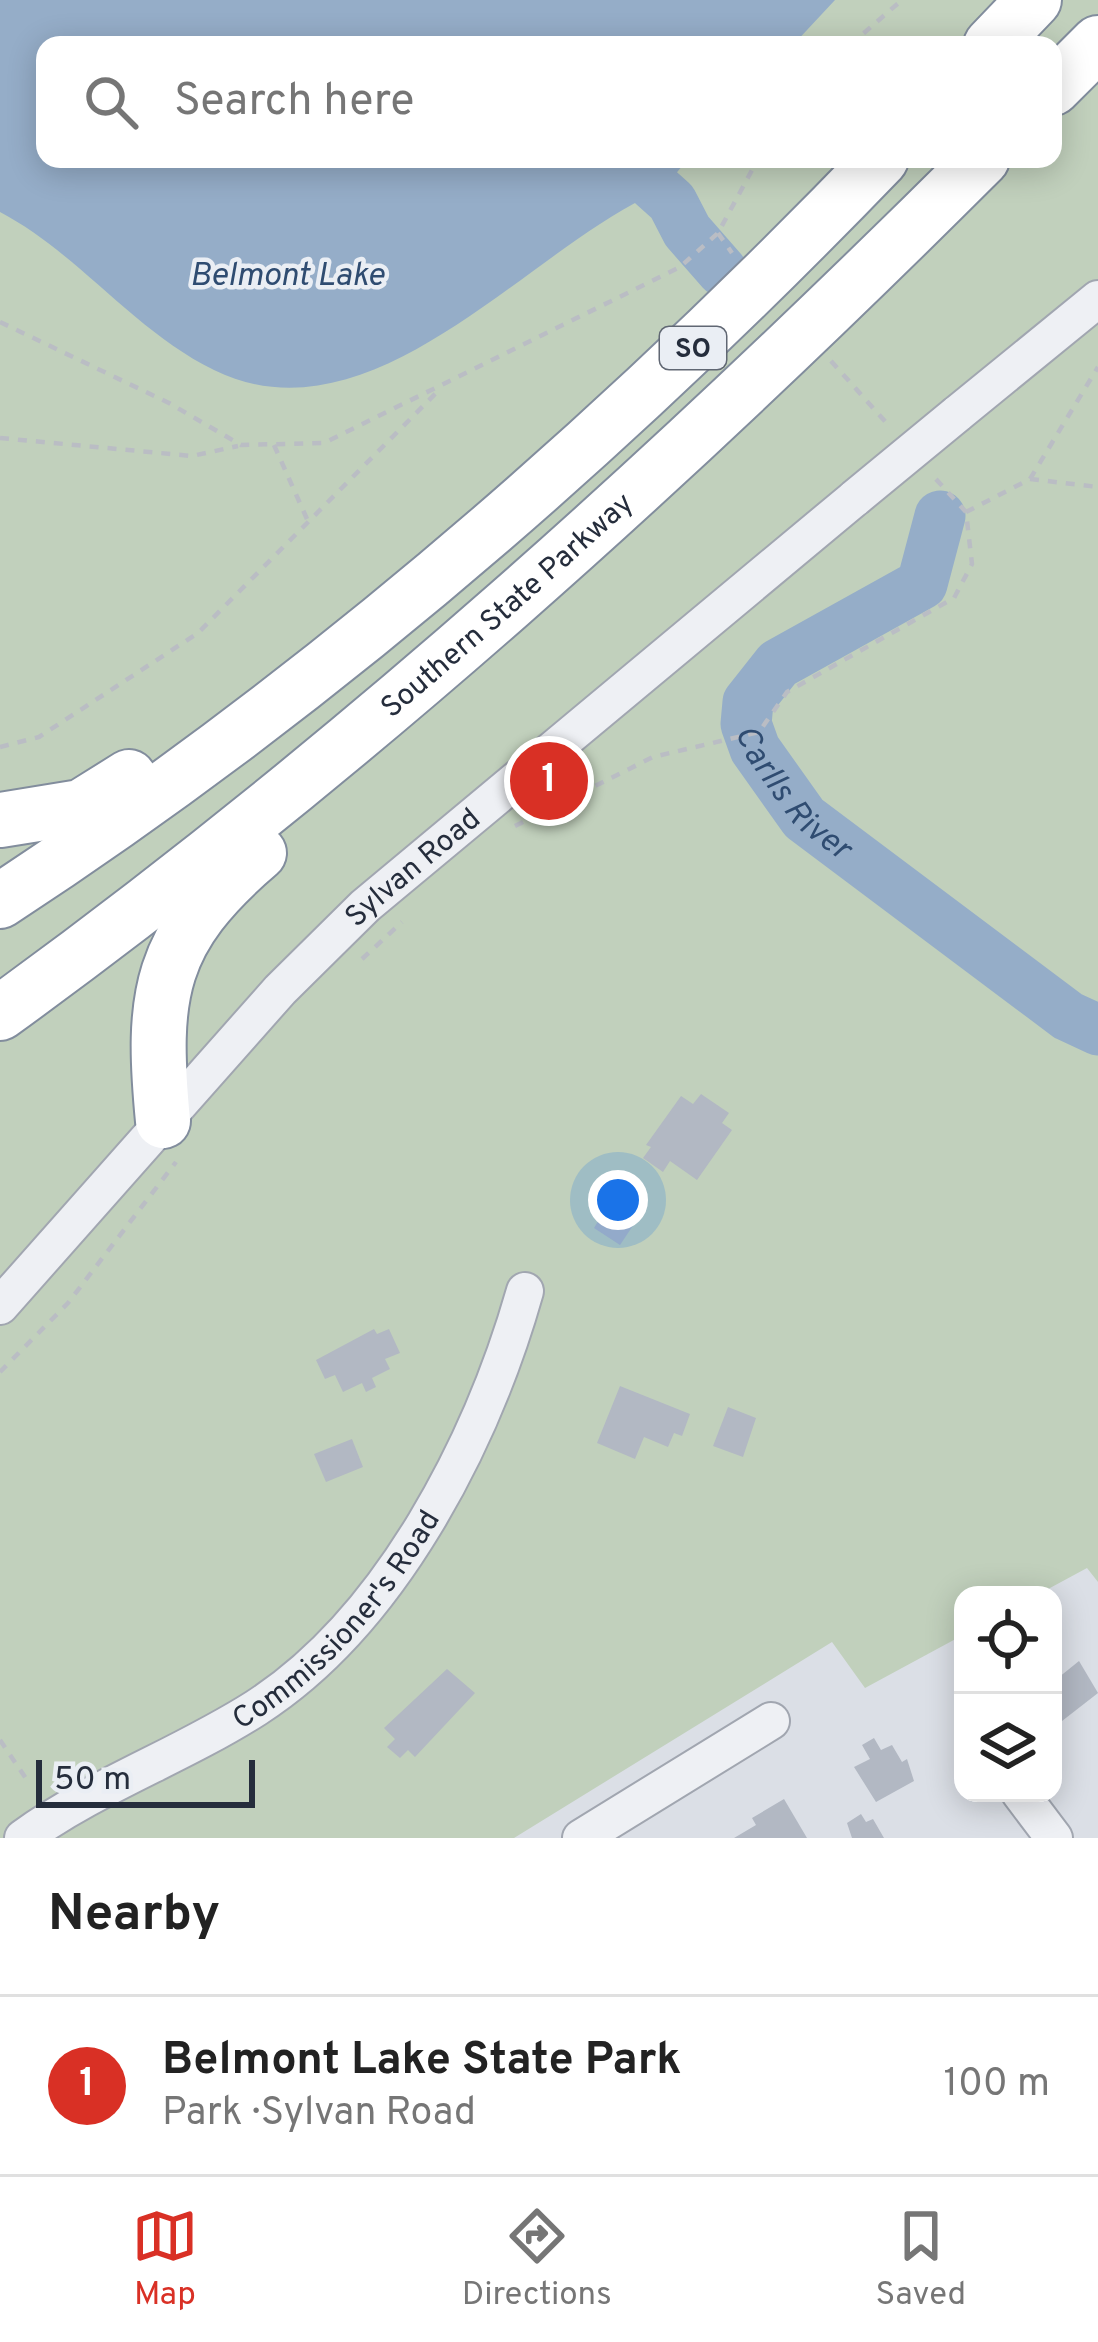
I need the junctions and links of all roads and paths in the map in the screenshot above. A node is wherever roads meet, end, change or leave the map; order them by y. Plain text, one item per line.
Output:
1 (902, 0) edge
2 (1034, 0) edge
3 (860, 36) edge
4 (1000, 36) edge
5 (1098, 44) edge
6 (1062, 79) edge
7 (753, 168) edge
8 (872, 168) edge
9 (973, 168) edge
10 (718, 233) junction
11 (736, 258) dead end
12 (1098, 299) edge
13 (0, 322) edge
14 (831, 361) dead end
15 (1098, 367) edge
16 (447, 382) junction
17 (891, 428) dead end
18 (0, 438) edge
19 (274, 445) junction
20 (241, 446) junction
21 (921, 462) dead end
22 (1030, 479) junction
23 (1098, 487) edge
24 (966, 512) junction
25 (307, 519) junction
26 (340, 657) junction
27 (408, 694) junction
28 (0, 748) edge
29 (0, 820) edge
30 (500, 835) dead end
31 (0, 901) edge
32 (403, 920) dead end
33 (355, 965) dead end
34 (0, 1013) edge
35 (172, 1138) junction
36 (525, 1291) dead end
37 (0, 1306) edge
38 (0, 1372) edge
39 (771, 1721) dead end
40 (0, 1740) edge
41 (29, 1783) dead end
42 (1027, 1802) edge
43 (23, 1838) edge
44 (581, 1838) edge
45 (1054, 1838) edge

1 - 3 path
2 - 4 highway
5 - 6 highway
7 - 10 path
8 - 26 highway, SO
9 - 27 highway, Southern State Parkway / SO
10 - 11 path
10 - 16 path
12 - 35 street, Sylvan Road, bridge
13 - 20 path
14 - 17 path
15 - 22 path
16 - 19 path
16 - 25 path
18 - 20 path
19 - 20 path
19 - 25 path
21 - 24 path
22 - 23 path
22 - 24 path
24 - 30 path
25 - 28 path
26 - 29 highway
26 - 31 highway, SO
27 - 34 highway, Southern State Parkway / SO
27 - 35 highway
32 - 33 path
35 - 37 street, Sylvan Road
35 - 38 path
36 - 43 street, Commissioner's Road
39 - 44 street
40 - 41 path
42 - 45 street

